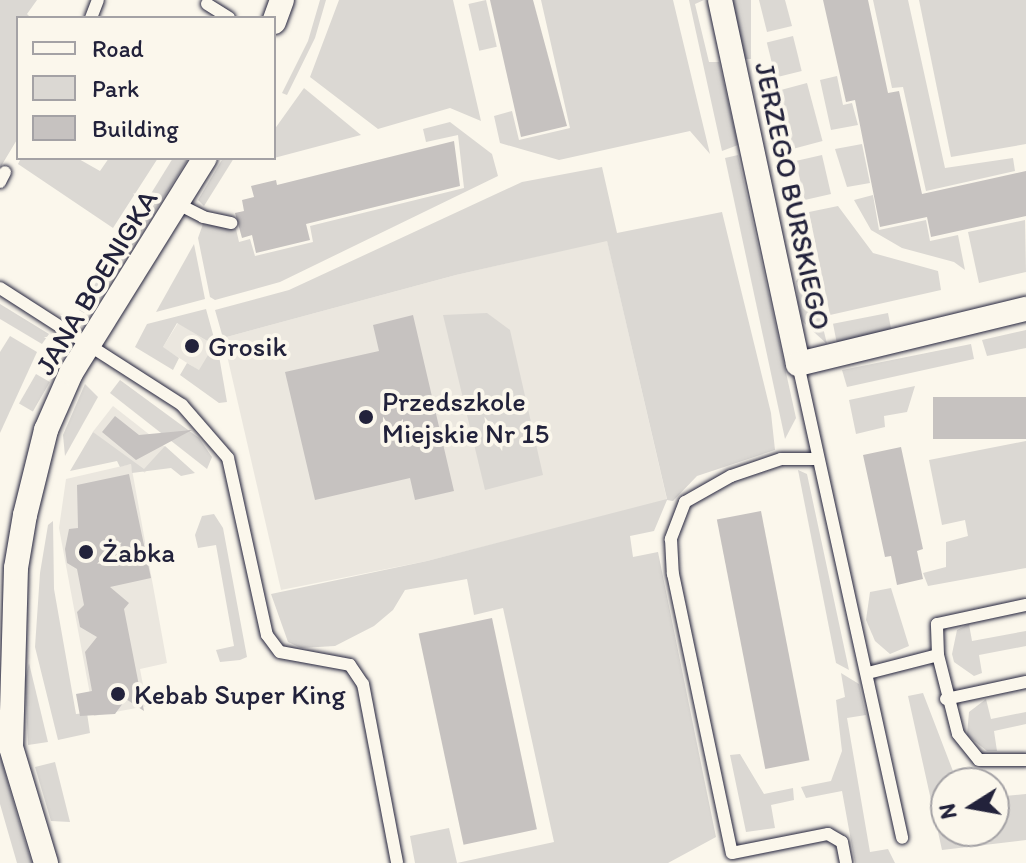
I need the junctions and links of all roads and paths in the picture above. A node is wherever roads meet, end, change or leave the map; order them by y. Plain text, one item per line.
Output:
1 (720, 0) edge
2 (207, 4) dead end
3 (226, 16) edge
4 (204, 160) edge
5 (178, 204) junction
6 (231, 223) dead end
7 (0, 288) edge
8 (1026, 309) edge
9 (88, 342) junction
10 (798, 364) junction
11 (817, 459) junction
12 (1026, 605) edge
13 (938, 655) junction
14 (868, 673) junction
15 (1026, 682) edge
16 (946, 699) junction
17 (5, 704) edge
18 (1026, 760) edge
19 (902, 838) dead end
20 (46, 863) edge
21 (397, 863) edge
22 (846, 863) edge

1 - 10 street, JERZEGO BURSKIEGO
2 - 3 lane
4 - 5 street, JANA BOENIGKA
5 - 6 lane
5 - 9 street, JANA BOENIGKA
7 - 9 lane
8 - 10 street, JERZEGO BURSKIEGO
9 - 17 street, JANA BOENIGKA
9 - 21 lane
10 - 11 lane
11 - 14 lane
11 - 22 lane
12 - 13 lane
13 - 14 lane
13 - 16 lane
14 - 19 lane
15 - 16 lane
16 - 18 lane
17 - 20 street, JANA BOENIGKA

